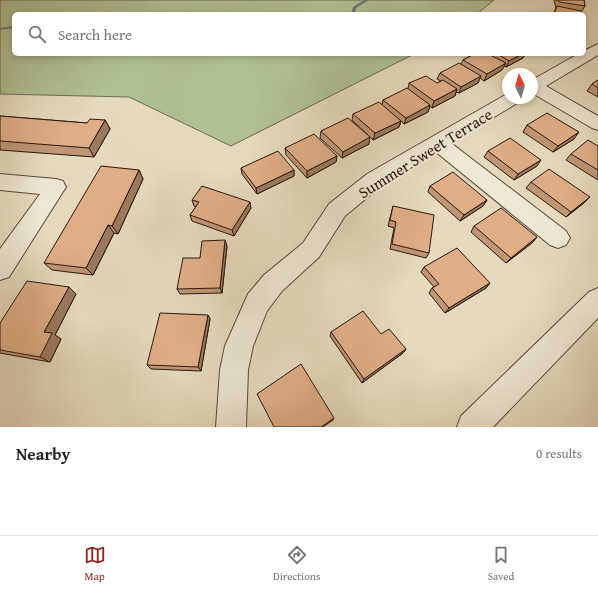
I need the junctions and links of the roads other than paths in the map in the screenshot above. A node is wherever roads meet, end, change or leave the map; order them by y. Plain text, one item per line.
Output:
1 (598, 48) edge
2 (586, 55) edge
3 (585, 56) edge
4 (538, 84) edge
5 (538, 90) edge
6 (503, 104) edge
7 (598, 124) edge
8 (437, 143) junction
9 (0, 182) edge
10 (558, 238) dead end
11 (0, 269) edge
12 (598, 300) edge
13 (231, 427) edge
14 (472, 427) edge

1 - 2 street
3 - 4 street
5 - 7 street
6 - 8 street, Summer Sweet Terrace
8 - 10 street
8 - 13 street, Summer Sweet Terrace
9 - 11 street
12 - 14 street

